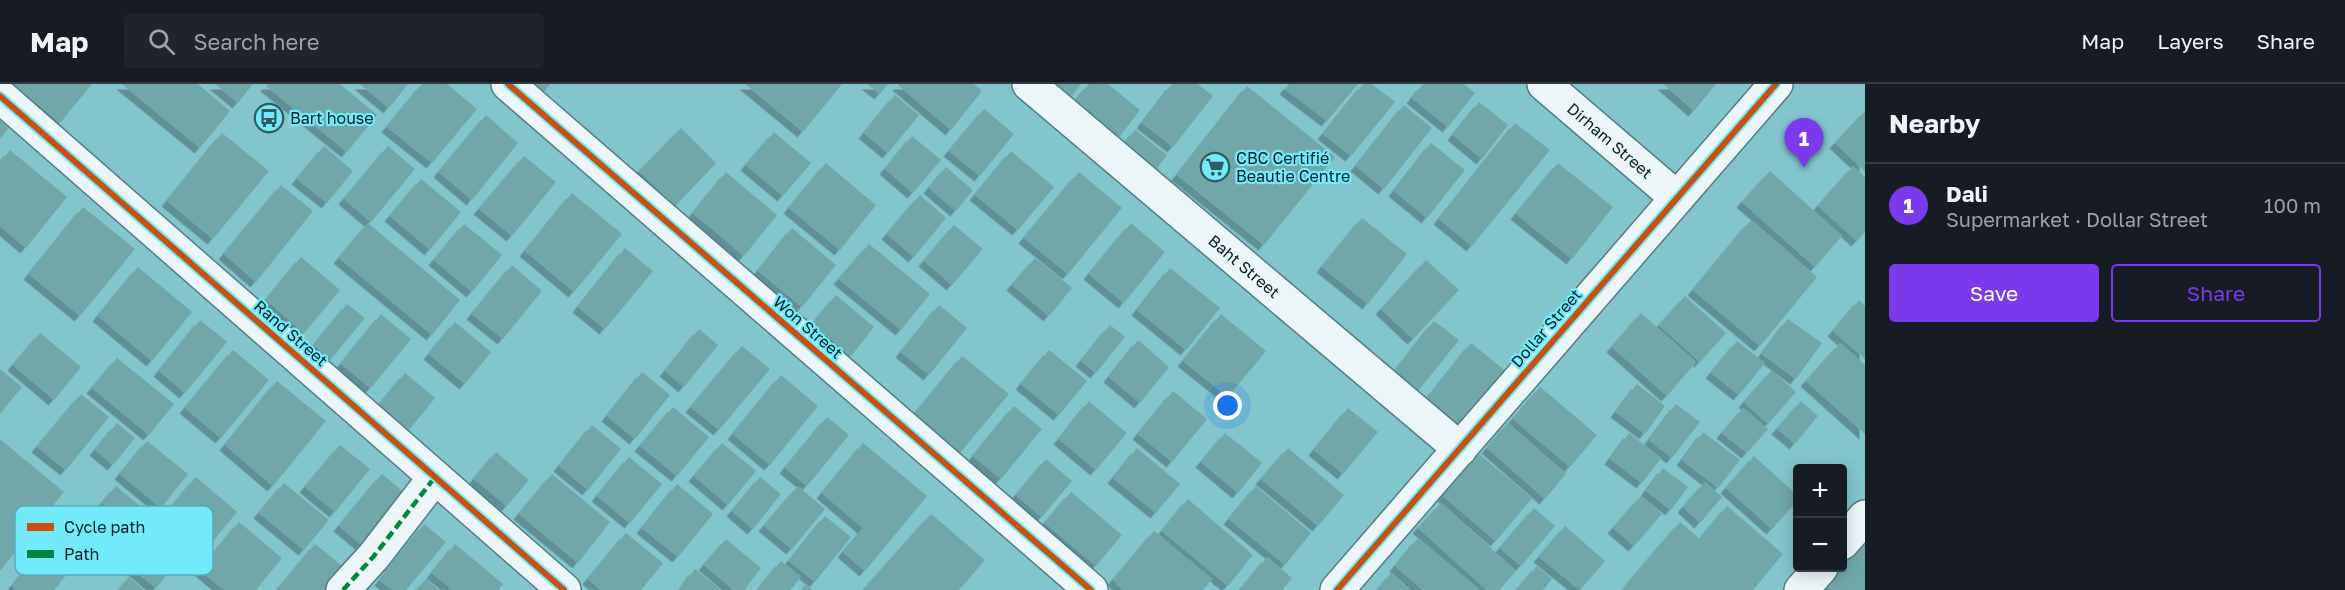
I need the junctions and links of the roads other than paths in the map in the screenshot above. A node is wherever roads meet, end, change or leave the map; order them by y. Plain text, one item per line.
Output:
1 (508, 84) edge
2 (1029, 84) edge
3 (1544, 84) edge
4 (1776, 84) edge
5 (0, 96) edge
6 (1677, 198) junction
7 (1460, 450) junction
8 (435, 477) junction
9 (1865, 517) edge
10 (1847, 537) edge
11 (1817, 572) edge
12 (343, 590) edge
13 (564, 590) edge
14 (1090, 590) edge
15 (1337, 590) edge
16 (1801, 590) edge

1 - 14 street, Won Street
2 - 7 street, Baht Street
3 - 6 street, Dirham Street
4 - 6 street, Dollar Street
5 - 8 street, Rand Street
6 - 7 street, Dollar Street
7 - 15 street, Dollar Street
8 - 12 street
8 - 13 street, Rand Street
9 - 10 street
11 - 16 street

